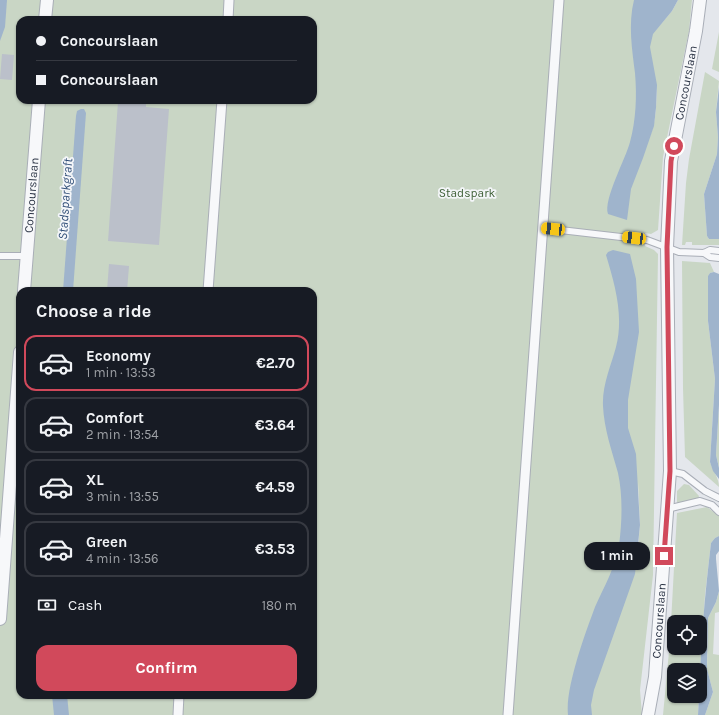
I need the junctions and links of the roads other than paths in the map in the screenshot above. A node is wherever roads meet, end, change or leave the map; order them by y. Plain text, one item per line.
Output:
1 (47, 0) edge
2 (229, 0) edge
3 (559, 0) edge
4 (700, 0) edge
5 (45, 16) edge
6 (228, 16) edge
7 (39, 104) edge
8 (222, 104) edge
9 (543, 228) junction
10 (667, 247) junction
11 (719, 251) edge
12 (704, 253) junction
13 (0, 256) edge
14 (27, 256) junction
15 (719, 258) edge
16 (24, 287) edge
17 (208, 287) edge
18 (16, 405) edge
19 (670, 471) junction
20 (719, 498) edge
21 (667, 509) junction
22 (719, 512) edge
23 (0, 619) edge
24 (179, 699) edge
25 (178, 715) edge
26 (508, 715) edge
27 (648, 715) edge

1 - 5 street
2 - 6 street
3 - 9 street
4 - 10 street, Concourslaan
7 - 14 street, Concourslaan
8 - 17 street
9 - 10 lane
9 - 26 street
10 - 12 lane
10 - 19 street, Concourslaan
11 - 12 lane
12 - 15 lane
13 - 14 lane
14 - 16 street, Concourslaan
18 - 23 street
19 - 20 lane
19 - 21 street, Concourslaan
21 - 22 lane
21 - 27 street, Concourslaan
24 - 25 street

